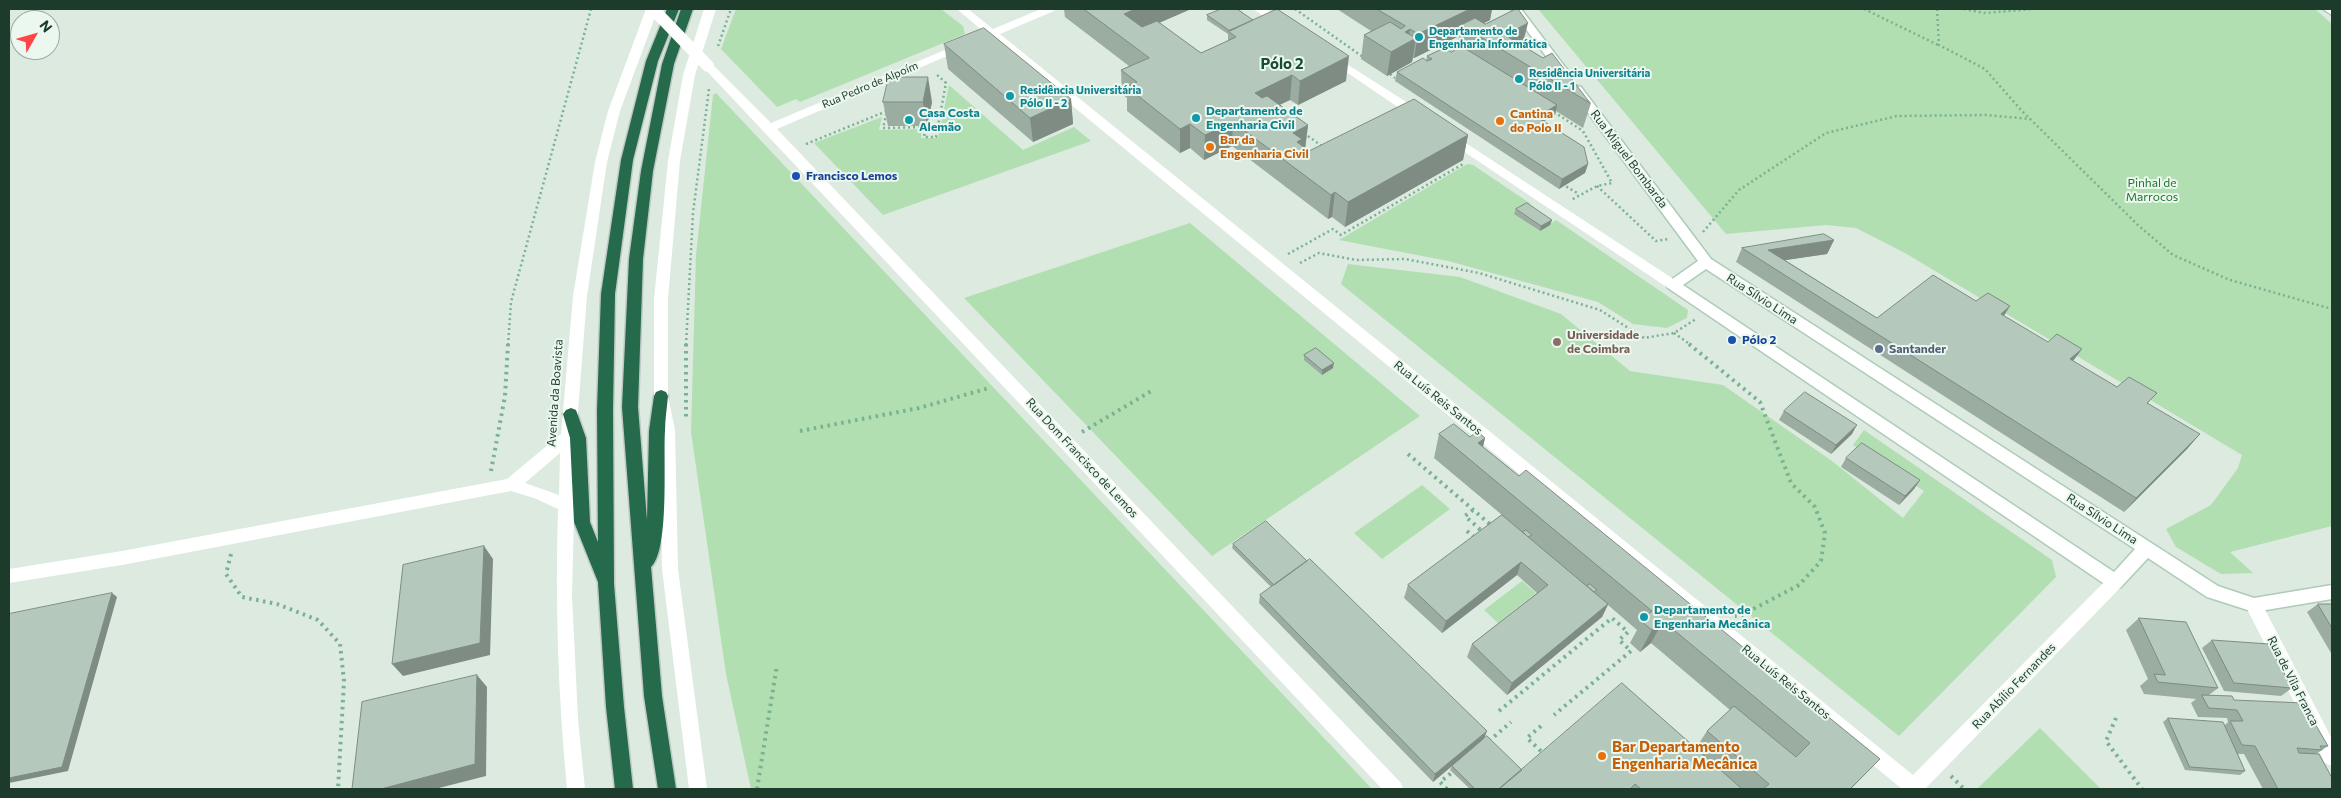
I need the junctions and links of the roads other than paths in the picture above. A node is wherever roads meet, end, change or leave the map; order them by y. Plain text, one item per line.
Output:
1 (652, 9) edge
2 (673, 9) edge
3 (687, 9) edge
4 (710, 9) edge
5 (962, 9) edge
6 (1050, 9) edge
7 (1259, 9) edge
8 (1516, 9) edge
9 (2328, 9) edge
10 (2332, 12) edge
11 (992, 33) junction
12 (1298, 34) edge
13 (1321, 50) edge
14 (1426, 120) edge
15 (769, 128) junction
16 (1442, 131) edge
17 (1706, 262) junction
18 (1673, 285) junction
19 (661, 396) junction
20 (571, 414) junction
21 (568, 437) junction
22 (511, 485) junction
23 (567, 506) junction
24 (2147, 548) junction
25 (644, 574) junction
26 (9, 576) edge
27 (2115, 582) junction
28 (606, 584) junction
29 (2332, 592) edge
30 (2254, 605) junction
31 (2332, 757) edge
32 (1913, 788) edge
33 (576, 789) edge
34 (624, 789) edge
35 (667, 789) edge
36 (698, 789) edge
37 (1394, 789) edge

1 - 15 street, bridge
1 - 20 street, Avenida da Boavista
2 - 28 highway
3 - 25 highway
4 - 19 street
5 - 11 street, Rua Luís Reis Santos
6 - 11 street, Rua Pedro de Alpoím
7 - 12 street
8 - 17 street, Rua Miguel Bombarda
9 - 10 street
11 - 15 street, Rua Pedro de Alpoím
11 - 32 street, Rua Luís Reis Santos
13 - 14 street
15 - 37 street, Rua Dom Francisco de Lemos
16 - 18 street
17 - 18 street
17 - 24 street, Rua Sílvio Lima
18 - 27 street
19 - 25 highway
19 - 36 street
20 - 21 street, Avenida da Boavista
20 - 28 highway
21 - 22 street
21 - 23 street, Avenida da Boavista
22 - 23 street
22 - 26 street
23 - 33 street, Avenida da Boavista
24 - 27 street, Rua Sílvio Lima
24 - 30 street
25 - 35 highway
27 - 32 street, Rua Abílio Fernandes
28 - 34 highway
29 - 30 street
30 - 31 street, Rua de Vila Franca

